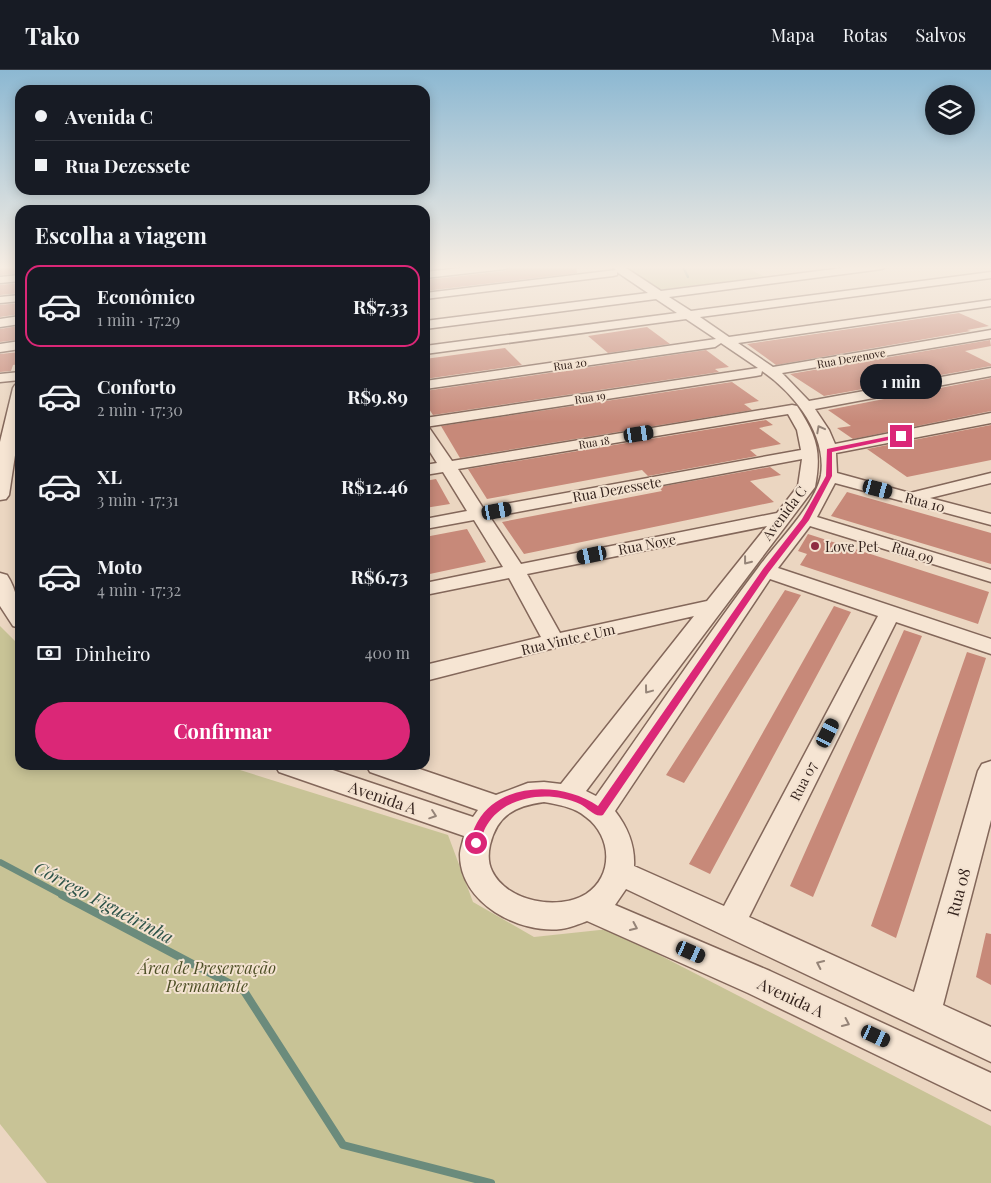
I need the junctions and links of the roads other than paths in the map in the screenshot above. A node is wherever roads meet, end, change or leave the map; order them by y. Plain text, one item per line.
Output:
1 (481, 318) edge
2 (660, 318) edge
3 (686, 318) edge
4 (889, 318) edge
5 (15, 321) edge
6 (0, 323) edge
7 (430, 324) edge
8 (991, 334) edge
9 (534, 335) junction
10 (720, 342) junction
11 (15, 346) edge
12 (0, 348) edge
13 (430, 349) edge
14 (566, 364) junction
15 (763, 372) junction
16 (991, 372) edge
17 (0, 378) edge
18 (430, 384) edge
19 (12, 397) edge
20 (799, 408) junction
21 (991, 418) edge
22 (430, 422) edge
23 (430, 439) edge
24 (3, 447) edge
25 (829, 450) junction
26 (809, 454) junction
27 (448, 466) junction
28 (430, 469) edge
29 (829, 476) junction
30 (991, 478) edge
31 (0, 492) edge
32 (911, 498) junction
33 (477, 514) junction
34 (782, 517) junction
35 (806, 520) junction
36 (991, 520) edge
37 (430, 523) edge
38 (516, 570) junction
39 (766, 571) junction
40 (991, 576) edge
41 (0, 579) edge
42 (430, 588) edge
43 (3, 600) edge
44 (712, 606) junction
45 (890, 613) junction
46 (15, 615) edge
47 (554, 641) junction
48 (991, 647) edge
49 (430, 673) edge
50 (303, 770) edge
51 (394, 770) edge
52 (991, 771) edge
53 (568, 796) junction
54 (498, 806) junction
55 (600, 812) junction
56 (479, 830) junction
57 (620, 873) junction
58 (590, 908) junction
59 (731, 922) junction
60 (924, 1012) junction
61 (991, 1045) edge
62 (991, 1092) edge

1 - 7 street
2 - 9 street
3 - 10 street, Avenida C
4 - 10 street, Rua 20
5 - 6 street
8 - 15 street, Rua Dezenove
9 - 13 street
9 - 14 street
10 - 14 street, Rua 20
10 - 15 street, Avenida C
11 - 12 street
14 - 18 street, Rua 20
15 - 20 street, Avenida C
15 - 22 street, Rua 19
16 - 20 street, Rua 18
17 - 19 street
19 - 24 street
25 -> 20 street, Avenida C
20 - 26 street, Avenida C
20 - 27 street, Rua 18
21 - 25 street
23 - 27 street
24 - 31 street
25 - 29 street, Avenida C
26 - 33 street, Rua Dezessete
26 - 34 street, Avenida C
27 - 28 street, Rua 18
27 - 33 street
29 - 32 street, Rua 10
29 - 35 street, Avenida C
30 - 32 street
32 - 36 street, Rua 10
33 - 37 street, Rua Dezessete
33 - 38 street
34 - 38 street, Rua Nove
34 -> 44 street, Avenida C
35 - 39 street, Avenida C
35 - 40 street, Rua 09
38 - 42 street, Rua Nove
38 - 47 street
39 - 45 street
39 - 55 street, Avenida C
41 - 43 street
43 - 46 street
44 - 47 street, Rua Vinte e Um
44 -> 53 street, Avenida C
45 - 48 street
45 - 59 street, Rua 07
47 - 49 street, Rua Vinte e Um
50 -> 56 street, Avenida A
51 - 54 street, Avenida A
52 - 60 street, Rua 08
53 - 54 street
53 - 55 street
54 - 56 street
55 - 57 street
56 - 58 street
57 - 58 street
57 - 59 street
58 -> 62 street, Avenida A
60 -> 59 street
60 - 61 street

